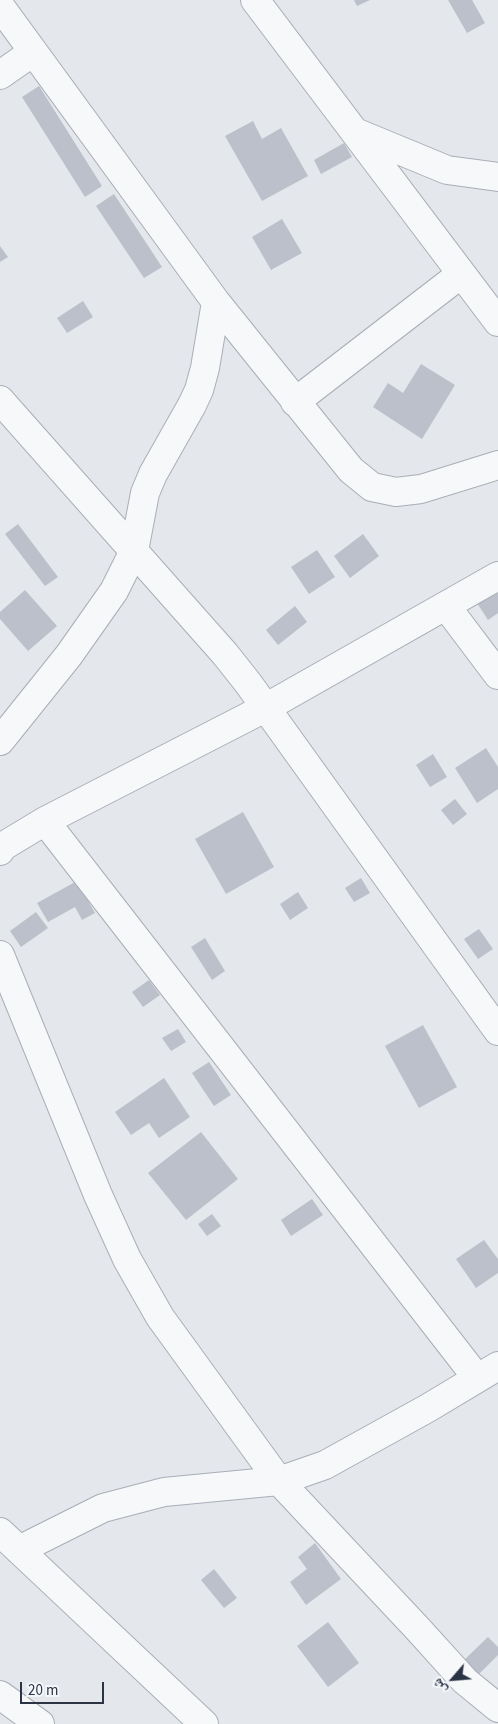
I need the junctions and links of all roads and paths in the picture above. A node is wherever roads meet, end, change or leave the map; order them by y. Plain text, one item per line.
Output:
1 (255, 0) edge
2 (0, 6) edge
3 (33, 52) junction
4 (0, 75) edge
5 (353, 131) junction
6 (498, 177) edge
7 (461, 274) junction
8 (216, 302) junction
9 (498, 322) edge
10 (0, 400) edge
11 (295, 402) junction
12 (498, 465) edge
13 (134, 551) junction
14 (498, 576) edge
15 (446, 606) junction
16 (498, 675) edge
17 (267, 707) junction
18 (0, 741) edge
19 (45, 821) junction
20 (0, 851) edge
21 (0, 954) edge
22 (498, 1031) edge
23 (488, 1372) edge
24 (279, 1481) junction
25 (10, 1541) edge
26 (0, 1695) edge
27 (498, 1708) edge
28 (40, 1724) edge
29 (204, 1724) edge

1 - 5 street
2 - 3 street
3 - 4 street
3 - 8 street
5 - 6 street
5 - 7 street
7 - 9 street
7 - 11 street
8 - 11 street
8 - 13 street
10 - 13 street
11 - 12 street
13 - 17 street
13 - 18 street
14 - 15 street
15 - 16 street
15 - 17 street
17 - 19 street
17 - 22 street
19 - 20 street
19 - 23 street
21 - 24 street
23 - 24 street
24 - 25 street
24 - 27 street
25 - 29 street
26 - 28 street

